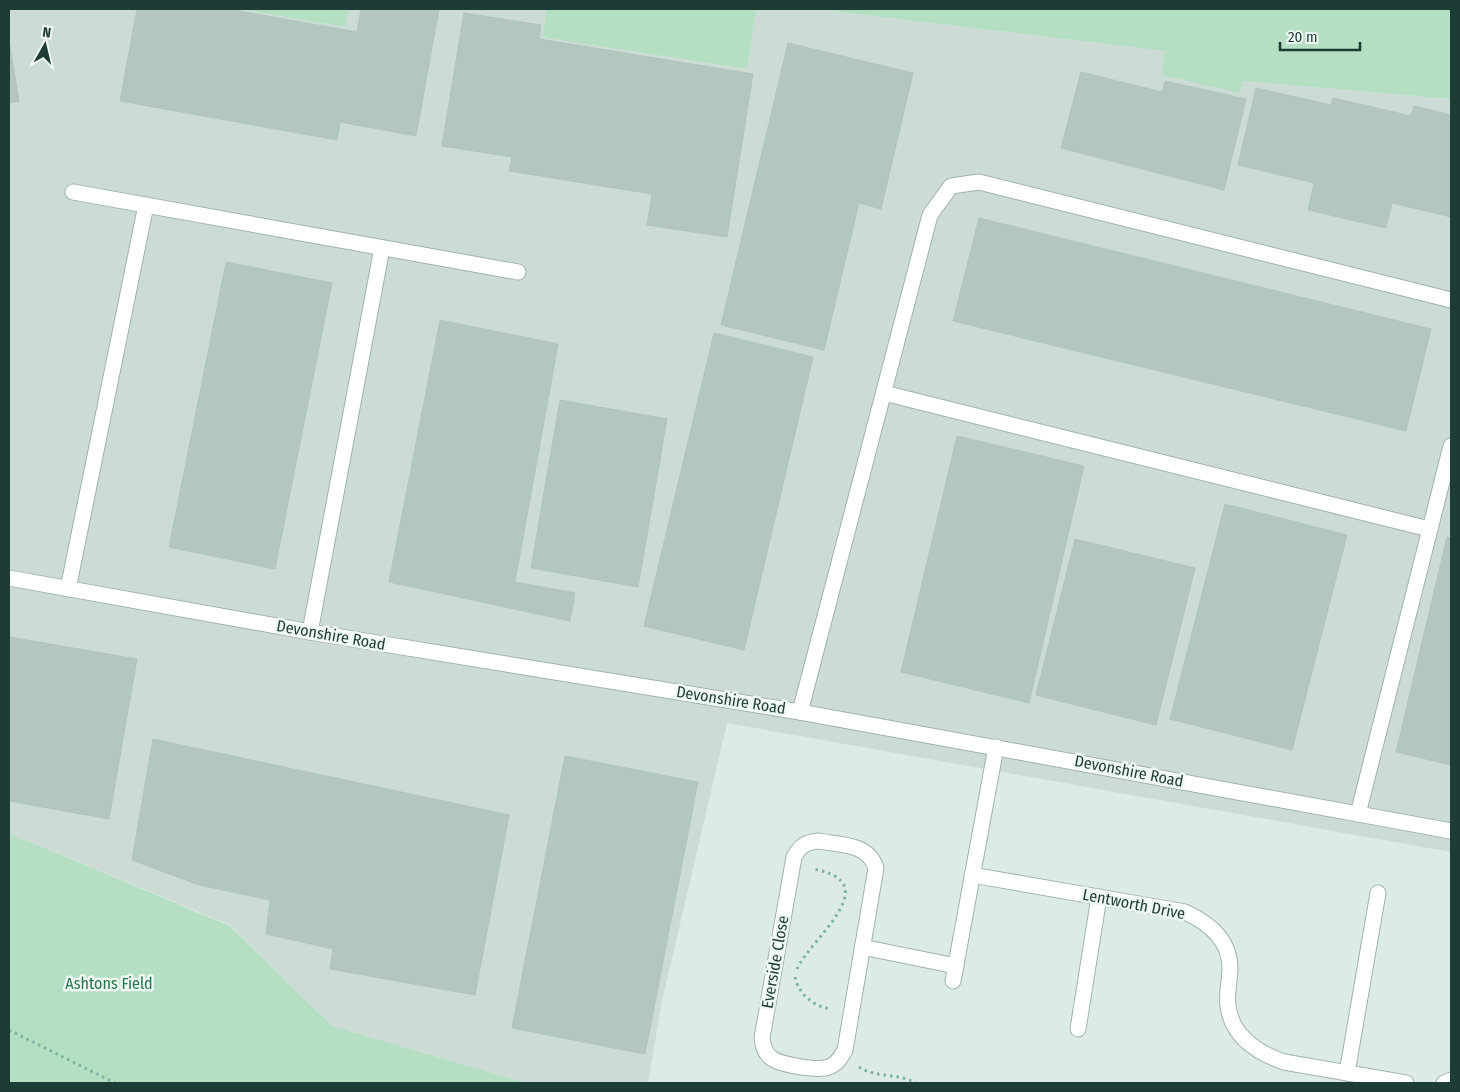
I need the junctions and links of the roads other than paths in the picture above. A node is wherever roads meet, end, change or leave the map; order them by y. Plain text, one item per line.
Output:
1 (73, 192) dead end
2 (146, 205) junction
3 (382, 248) junction
4 (518, 272) dead end
5 (1451, 300) edge
6 (884, 393) junction
7 (1451, 446) edge
8 (1429, 529) junction
9 (9, 578) edge
10 (68, 589) junction
11 (310, 632) junction
12 (800, 712) junction
13 (996, 747) junction
14 (1358, 814) junction
15 (1451, 831) edge
16 (972, 875) junction
17 (1378, 894) dead end
18 (1099, 897) junction
19 (862, 947) junction
20 (956, 966) junction
21 (953, 982) dead end
22 (1078, 1029) dead end
23 (1347, 1072) junction
24 (1451, 1080) edge
25 (1406, 1083) edge
26 (1444, 1083) edge

1 - 2 street
2 - 3 street
2 - 10 street
3 - 4 street
3 - 11 street
5 - 6 street
6 - 8 street
6 - 12 street
7 - 8 street
8 - 14 street
9 - 10 street, Devonshire Road
10 - 11 street, Devonshire Road
11 - 12 street, Devonshire Road
12 - 13 street, Devonshire Road
13 - 14 street, Devonshire Road
13 - 16 street
14 - 15 street, Devonshire Road
16 - 18 street, Lentworth Drive
16 - 20 street
17 - 23 street
18 - 22 street
18 - 23 street, Lentworth Drive
19 - 19 street, Everside Close
19 - 20 street
20 - 21 street
23 - 25 street, Lentworth Drive
24 - 26 street

